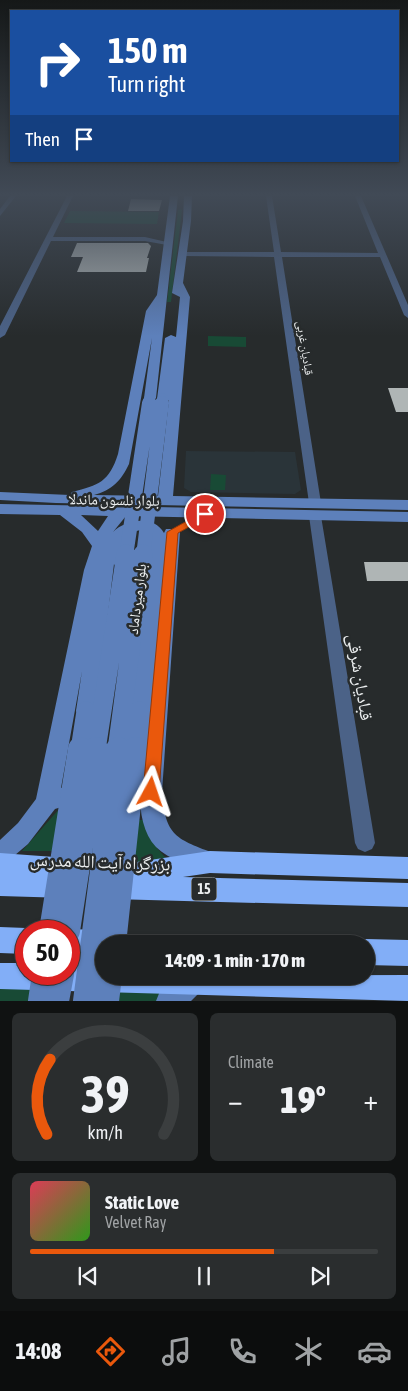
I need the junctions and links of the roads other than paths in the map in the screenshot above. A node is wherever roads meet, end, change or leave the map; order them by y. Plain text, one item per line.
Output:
1 (46, 243) edge
2 (167, 243) edge
3 (184, 243) edge
4 (276, 243) edge
5 (378, 243) edge
6 (183, 254) junction
7 (278, 254) junction
8 (383, 255) junction
9 (179, 284) junction
10 (161, 297) junction
11 (408, 315) edge
12 (0, 335) edge
13 (156, 398) junction
14 (125, 454) junction
15 (169, 456) junction
16 (0, 496) edge
17 (165, 501) junction
18 (60, 505) junction
19 (408, 505) edge
20 (109, 508) junction
21 (0, 509) edge
22 (315, 510) junction
23 (205, 514) junction
24 (408, 517) edge
25 (165, 537) junction
26 (100, 547) junction
27 (47, 802) junction
28 (365, 843) dead end
29 (0, 853) edge
30 (210, 862) junction
31 (0, 864) edge
32 (408, 868) edge
33 (0, 884) edge
34 (408, 895) edge
35 (53, 920) edge
36 (70, 920) edge
37 (116, 935) edge
38 (0, 940) edge
39 (15, 941) edge
40 (80, 942) edge
41 (95, 943) edge
42 (375, 952) edge
43 (408, 953) edge
44 (0, 976) edge
45 (95, 979) edge
46 (42, 985) edge
47 (60, 985) edge
48 (109, 985) edge
49 (189, 985) edge
50 (278, 985) edge
51 (408, 988) edge
52 (40, 1001) edge
53 (57, 1001) edge
54 (85, 1001) edge
55 (107, 1001) edge
56 (170, 1001) edge

1 - 12 street
2 - 10 main road, بلوار میرداماد
3 - 6 main road, بلوار میرداماد
4 - 7 street, قبادیان غربی
5 - 8 street
6 - 7 street
6 - 9 main road, بلوار میرداماد
7 - 8 street
7 - 22 street, قبادیان غربی
8 - 11 street
9 - 13 main road, بلوار میرداماد
9 - 15 main road
10 - 13 main road, بلوار میرداماد
10 - 14 main road
13 - 36 main road, بلوار میرداماد, bridge
13 - 54 main road, بلوار میرداماد, bridge
14 - 15 main road
14 - 18 main road
15 - 17 main road
16 - 18 main road, بلوار نلسون ماندلا
17 - 20 main road, بلوار نلسون ماندلا
17 - 22 main road, بلوار نلسون ماندلا
18 - 20 main road, بلوار نلسون ماندلا
18 - 21 main road, بلوار نلسون ماندلا
18 - 26 main road
19 - 22 main road, بلوار نلسون ماندلا
20 - 23 main road, بلوار نلسون ماندلا
20 - 26 main road
22 - 23 main road, بلوار نلسون ماندلا
22 - 24 main road, بلوار نلسون ماندلا
22 - 28 street, قبادیان شرقی
23 - 25 main road
25 - 27 main road
25 - 30 main road
25 - 37 main road, bridge
26 - 27 main road
26 - 35 main road, bridge
27 - 29 main road
30 - 31 highway
30 - 32 highway
33 - 34 highway, بزرگراه آیت الله مدرس / 15
38 - 39 highway
40 - 41 highway
42 - 43 highway
44 - 45 highway
46 - 52 main road, bridge
47 - 53 main road, bridge
48 - 55 main road, bridge
49 - 56 main road
50 - 51 highway

